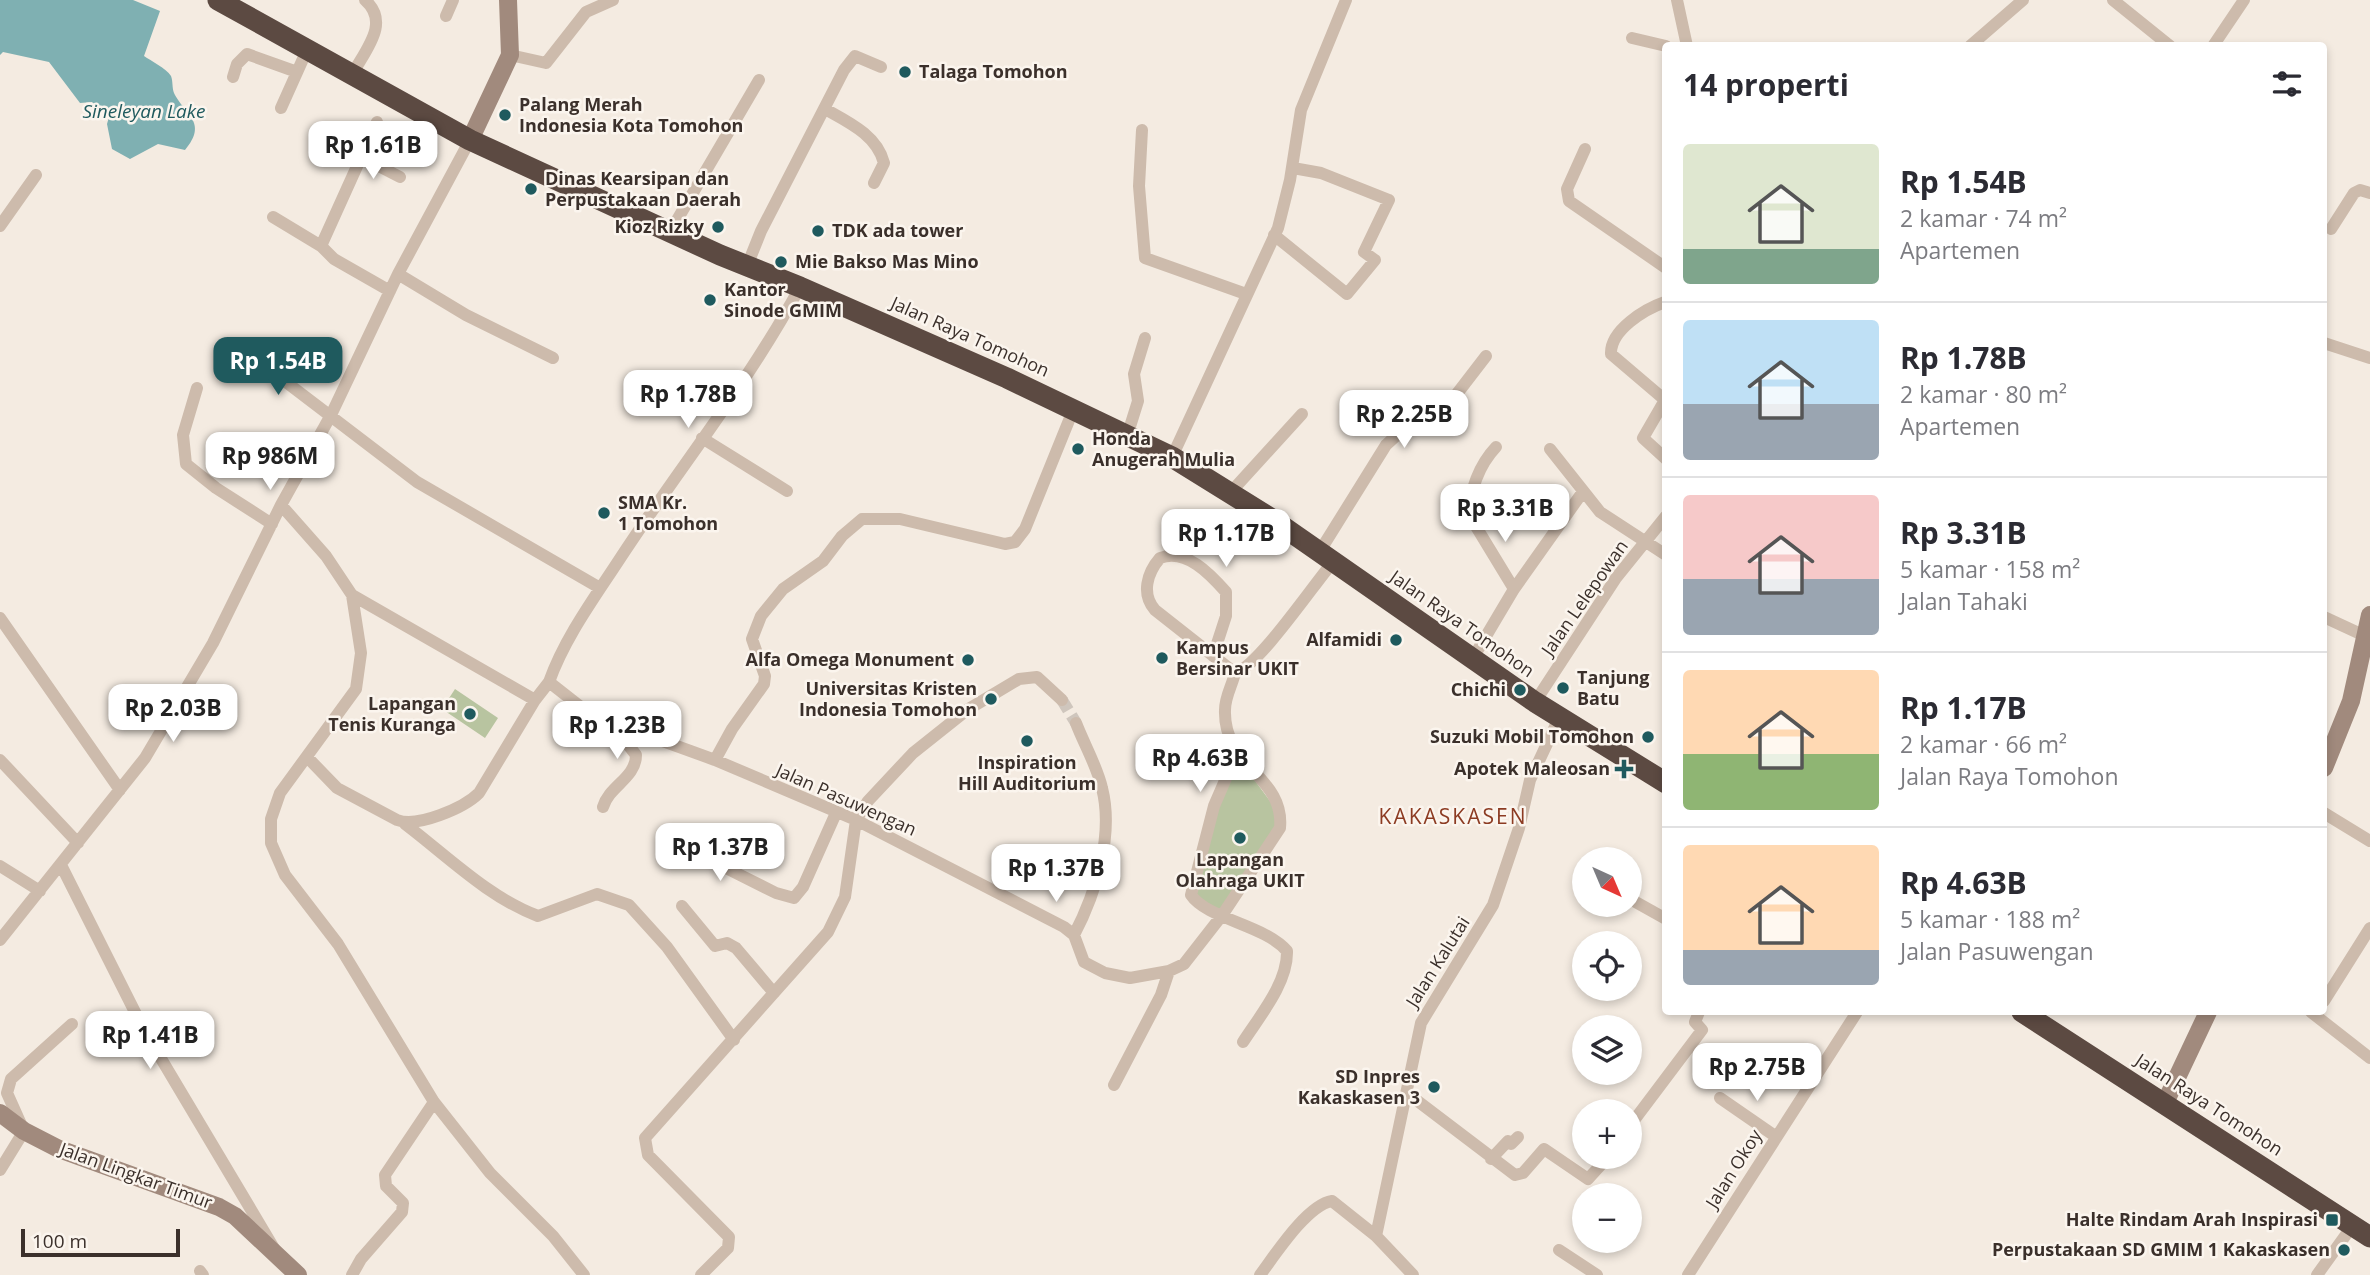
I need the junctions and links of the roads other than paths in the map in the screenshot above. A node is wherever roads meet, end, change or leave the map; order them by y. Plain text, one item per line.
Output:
1 (218, 0) edge
2 (365, 0) edge
3 (453, 0) edge
4 (508, 0) edge
5 (614, 0) edge
6 (1346, 0) edge
7 (1677, 0) edge
8 (2023, 0) edge
9 (2113, 0) edge
10 (2244, 0) edge
11 (446, 16) dead end
12 (1632, 38) dead end
13 (1687, 42) edge
14 (1975, 42) edge
15 (2165, 42) edge
16 (2216, 42) edge
17 (1662, 45) edge
18 (307, 50) junction
19 (510, 55) junction
20 (881, 67) dead end
21 (297, 72) junction
22 (352, 75) junction
23 (233, 77) dead end
24 (759, 80) dead end
25 (281, 108) dead end
26 (825, 109) junction
27 (377, 122) dead end
28 (1142, 130) dead end
29 (470, 140) junction
30 (1585, 149) dead end
31 (361, 157) junction
32 (1293, 168) junction
33 (36, 175) dead end
34 (400, 177) dead end
35 (874, 183) dead end
36 (2370, 193) edge
37 (273, 217) dead end
38 (0, 226) edge
39 (2331, 229) dead end
40 (670, 232) junction
41 (1274, 235) junction
42 (321, 246) junction
43 (1662, 265) edge
44 (747, 266) junction
45 (398, 274) junction
46 (800, 287) junction
47 (390, 291) junction
48 (1246, 294) junction
49 (1662, 301) edge
50 (1145, 338) dead end
51 (2327, 344) edge
52 (243, 354) dead end
53 (1486, 356) dead end
54 (553, 358) dead end
55 (2370, 358) edge
56 (197, 388) dead end
57 (1662, 397) edge
58 (1662, 405) edge
59 (1074, 408) junction
60 (1301, 414) dead end
61 (331, 415) junction
62 (1128, 433) junction
63 (702, 438) junction
64 (1496, 447) dead end
65 (1550, 449) dead end
66 (1662, 455) edge
67 (1171, 457) junction
68 (787, 491) dead end
69 (1230, 493) junction
70 (1583, 493) junction
71 (281, 505) junction
72 (1662, 521) edge
73 (272, 524) junction
74 (1646, 542) junction
75 (1662, 552) edge
76 (1326, 556) junction
77 (600, 588) junction
78 (1514, 589) junction
79 (352, 595) junction
80 (0, 618) edge
81 (2327, 618) edge
82 (2368, 628) edge
83 (1213, 656) junction
84 (1473, 658) junction
85 (1235, 673) junction
86 (549, 682) junction
87 (536, 700) junction
88 (1062, 700) tunnel mouth
89 (1535, 702) junction
90 (591, 715) junction
91 (1560, 716) junction
92 (1076, 723) tunnel mouth
93 (1236, 755) junction
94 (307, 757) junction
95 (0, 760) edge
96 (715, 760) junction
97 (2327, 761) edge
98 (1662, 780) edge
99 (120, 790) junction
100 (603, 807) dead end
101 (835, 813) junction
102 (2327, 815) edge
103 (856, 820) junction
104 (405, 824) junction
105 (2370, 841) edge
106 (78, 843) junction
107 (708, 859) dead end
108 (61, 865) junction
109 (0, 866) edge
110 (40, 891) junction
111 (682, 906) dead end
112 (1642, 906) edge
113 (1223, 914) junction
114 (1662, 917) edge
115 (1074, 934) junction
116 (2368, 936) edge
117 (0, 940) edge
118 (1169, 971) junction
119 (774, 993) junction
120 (2327, 998) edge
121 (1698, 1015) edge
122 (1855, 1015) edge
123 (2027, 1015) edge
124 (2207, 1015) edge
125 (2316, 1015) edge
126 (72, 1024) dead end
127 (734, 1040) junction
128 (1243, 1042) dead end
129 (2370, 1058) edge
130 (1114, 1085) dead end
131 (1407, 1093) junction
132 (1720, 1098) dead end
133 (434, 1102) junction
134 (2165, 1103) junction
135 (1642, 1110) edge
136 (0, 1113) edge
137 (24, 1131) junction
138 (1775, 1136) junction
139 (1518, 1137) dead end
140 (1491, 1159) junction
141 (1572, 1168) edge
142 (1573, 1169) edge
143 (1597, 1169) edge
144 (0, 1170) edge
145 (2362, 1231) edge
146 (1376, 1236) junction
147 (1559, 1250) dead end
148 (279, 1256) junction
149 (298, 1275) edge
150 (352, 1275) edge
151 (584, 1275) edge
152 (701, 1275) edge
153 (1259, 1275) edge
154 (1413, 1275) edge
155 (1597, 1275) edge
156 (1688, 1275) edge
157 (2317, 1275) edge

1 - 18 highway, Jalan Raya Tomohon
2 - 22 street
3 - 11 street
4 - 19 street
5 - 19 street
6 - 32 street
7 - 13 street
8 - 14 street
9 - 15 street
10 - 16 street
12 - 17 street
18 - 21 street
18 - 22 highway, Jalan Raya Tomohon
19 - 29 street
20 - 26 street
21 - 23 street
21 - 25 street
22 - 29 highway, Jalan Raya Tomohon
24 - 40 street
26 - 35 street
26 - 44 street
27 - 31 street
28 - 48 street
29 - 40 highway, Jalan Raya Tomohon
29 - 45 street
30 - 43 street
31 - 34 street
31 - 42 street
32 - 41 street
32 - 41 street
33 - 38 street
36 - 39 street
37 - 42 street
40 - 44 highway, Jalan Raya Tomohon
41 - 48 street
42 - 47 street
44 - 46 highway, Jalan Raya Tomohon
45 - 47 street
45 - 54 street
46 - 59 highway, Jalan Raya Tomohon
46 - 63 street
47 - 61 street
48 - 67 street
49 - 57 street
50 - 62 street
51 - 55 street
52 - 61 street
53 - 76 street
56 - 73 street
58 - 66 street
59 - 62 highway, Jalan Raya Tomohon
59 - 96 street
60 - 69 street
61 - 71 street
61 - 77 street
62 - 67 highway, Jalan Raya Tomohon
63 - 68 street
63 - 77 street
64 - 78 street
65 - 70 street
67 - 69 highway, Jalan Raya Tomohon
69 - 76 highway, Jalan Raya Tomohon
70 - 74 street
70 - 78 street
71 - 73 street
71 - 79 street
72 - 74 street, Jalan Lelepowan
73 - 99 street
74 - 75 street
74 - 89 street, Jalan Lelepowan
76 - 84 highway, Jalan Raya Tomohon
76 - 85 street
77 - 86 street
78 - 84 street
79 - 87 street
79 - 94 street
80 - 99 street
81 - 82 street
82 - 97 street
83 - 83 street
83 - 85 street
84 - 89 highway, Jalan Raya Tomohon
85 - 93 street
86 - 87 street
86 - 90 street, Jalan Pasuwengan
87 - 104 street
88 - 103 street
89 - 91 highway, Jalan Raya Tomohon
90 - 96 street, Jalan Pasuwengan
90 - 100 street
91 - 98 highway, Jalan Raya Tomohon
91 - 131 street, Jalan Kalutai
92 - 115 street
93 - 113 street
93 - 113 street
94 - 104 street
94 - 133 street
95 - 106 street
96 - 101 street, Jalan Pasuwengan
99 - 106 street
101 - 103 street, Jalan Pasuwengan
101 - 107 street
102 - 105 street
103 - 115 street, Jalan Pasuwengan
103 - 119 street
104 - 127 street
106 - 108 street
108 - 110 street
108 - 148 street
109 - 110 street
110 - 117 street
111 - 119 street
112 - 114 street
113 - 118 street
113 - 128 street
115 - 118 street
116 - 120 street
118 - 130 street
119 - 127 street
121 - 135 street
122 - 138 street, Jalan Okoy
123 - 134 highway, Jalan Raya Tomohon
124 - 134 street
125 - 129 street
126 - 137 street
127 - 152 street
131 - 140 street
131 - 146 street, Jalan Kalutai
132 - 138 street
133 - 150 street
133 - 151 street
134 - 145 highway, Jalan Raya Tomohon
136 - 137 street, Jalan Lingkar Timur
137 - 144 street
137 - 148 street, Jalan Lingkar Timur
138 - 156 street, Jalan Okoy
139 - 140 street
140 - 141 street
142 - 143 street
145 - 157 street
146 - 153 street
146 - 154 street
147 - 155 street
148 - 149 street, Jalan Lingkar Timur

